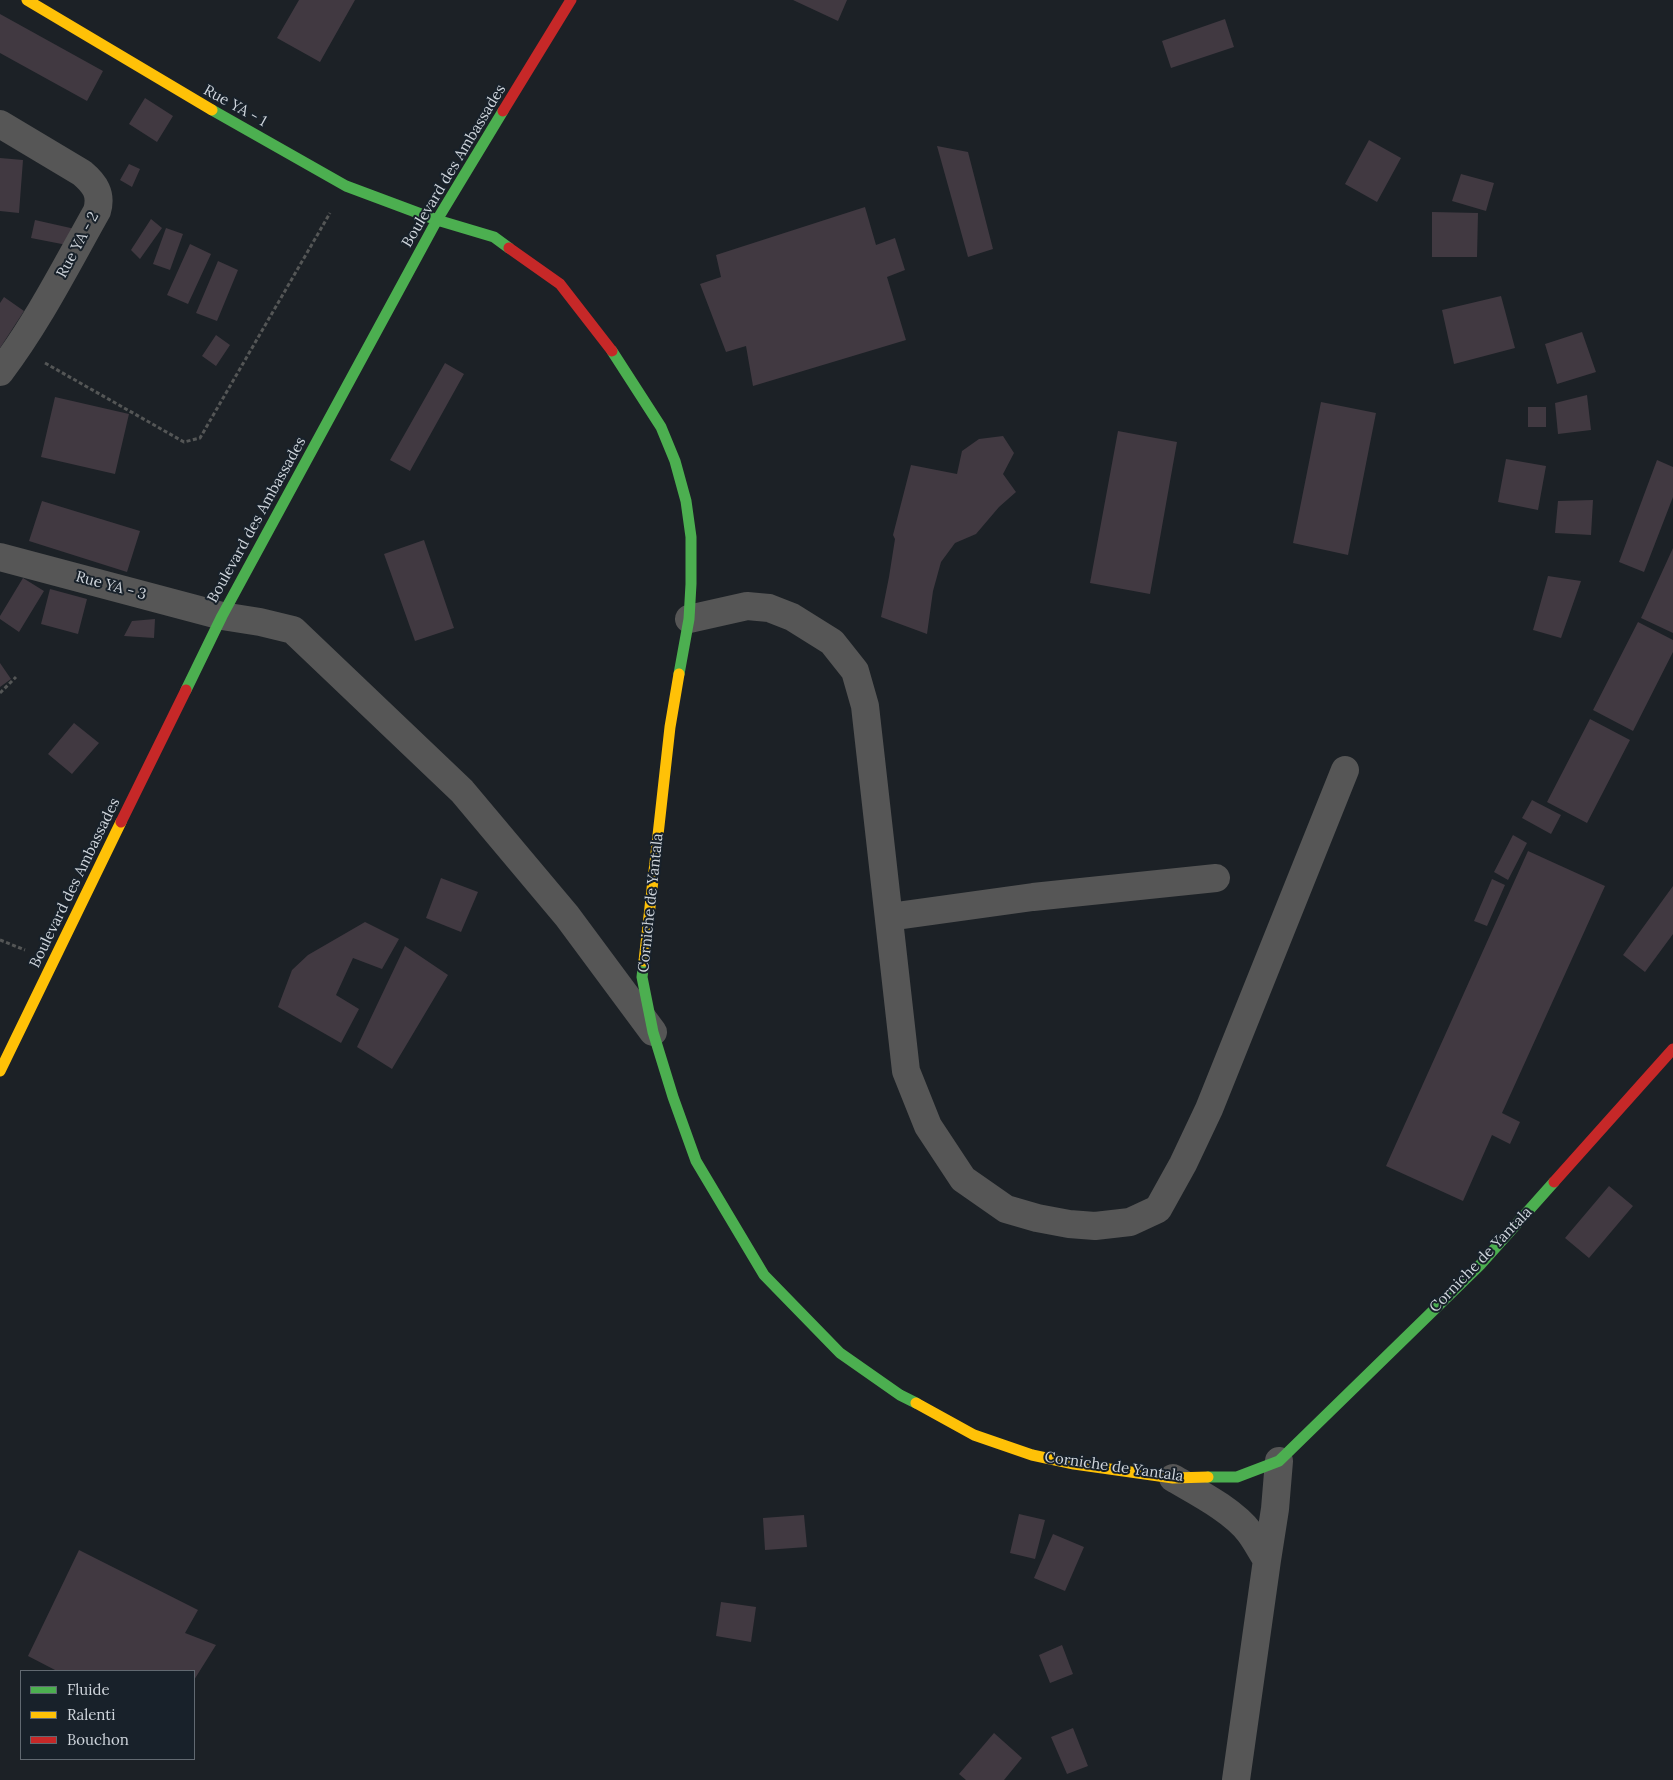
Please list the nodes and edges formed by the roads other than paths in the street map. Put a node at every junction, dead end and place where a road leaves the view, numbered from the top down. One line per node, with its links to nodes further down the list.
1 (27, 0): 4 (street, Rue YA - 1)
2 (570, 0): 4 (street, Boulevard des Ambassades)
3 (0, 124): 5 (street, Rue YA - 2)
4 (437, 220): 7 (street, Boulevard des Ambassades); 8 (street, Corniche de Yantala)
5 (0, 372)
6 (0, 557): 7 (street, Rue YA - 3)
7 (222, 616): 12 (street, Rue YA - 3); 14 (street, Boulevard des Ambassades)
8 (689, 619): 11 (street); 12 (street, Corniche de Yantala)
9 (1345, 770): 11 (street)
10 (1216, 878): 11 (street)
11 (889, 918)
12 (653, 1032): 16 (street, Corniche de Yantala)
13 (1673, 1049): 15 (street, Corniche de Yantala)
14 (0, 1071)
15 (1279, 1461): 16 (street, Corniche de Yantala); 17 (street)
16 (1173, 1478): 17 (street)
17 (1267, 1560): 18 (street)
18 (1236, 1780)

